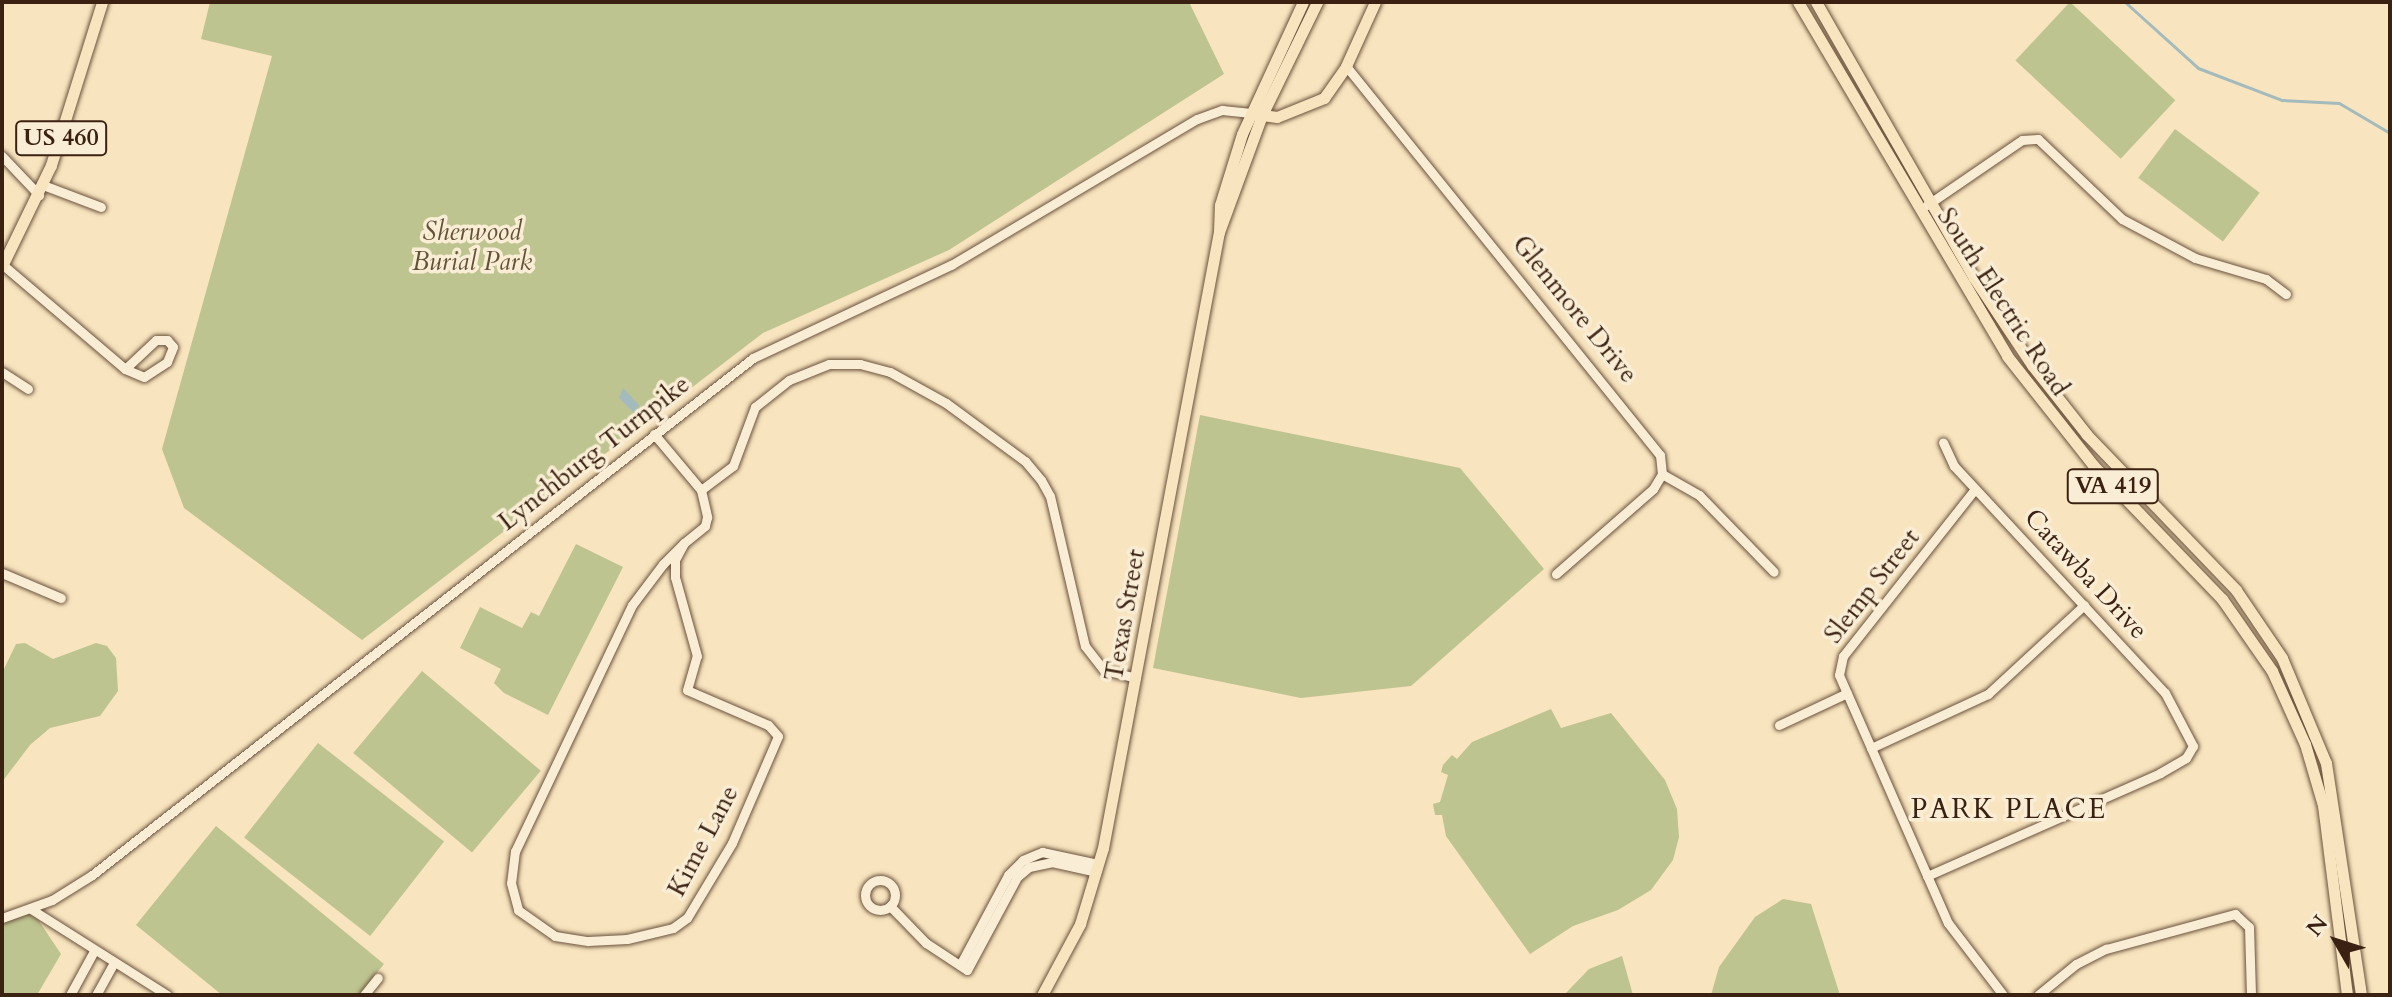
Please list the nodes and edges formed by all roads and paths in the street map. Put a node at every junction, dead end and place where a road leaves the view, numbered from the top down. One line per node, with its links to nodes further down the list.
1 (102, 2): 10 (main road, US 460)
2 (1303, 2): 8 (main road, Texas Street)
3 (1317, 2): 8 (main road, Texas Street)
4 (1375, 2): 7 (main road, Lynchburg Turnpike)
5 (1798, 2): 13 (main road, South Electric Road / VA 419)
6 (1816, 2): 11 (main road, South Electric Road / VA 419)
7 (1346, 66): 8 (main road, Lynchburg Turnpike); 21 (street, Glenmore Drive)
8 (1256, 114): 19 (street, Lynchburg Turnpike); 30 (main road, Texas Street)
9 (2, 156): 10 (street)
10 (41, 190): 12 (street); 14 (main road, US 460)
11 (1930, 203): 13 (street); 15 (street); 51 (main road, South Electric Road / VA 419)
12 (101, 207)
13 (1916, 210): 50 (main road, South Electric Road / VA 419)
14 (2, 266): 16 (street)
15 (2286, 294)
16 (125, 369): 16 (street)
17 (2, 372): 18 (street)
18 (28, 389)
19 (654, 434): 23 (street); 37 (street, Lynchburg Turnpike)
20 (1943, 442): 22 (street, Catawba Drive)
21 (1662, 474): 25 (street); 27 (street)
22 (1975, 489): 29 (street, Catawba Drive); 31 (street, Slemp Street)
23 (701, 490): 24 (street, Kime Lane); 30 (street)
24 (684, 543): 24 (street, Kime Lane)
25 (1774, 572)
26 (2, 573): 28 (street)
27 (1556, 574)
28 (61, 598)
29 (2084, 605): 33 (street); 35 (street, Catawba Drive)
30 (1136, 678): 34 (main road, Texas Street)
31 (1847, 693): 32 (street); 33 (street)
32 (1779, 725)
33 (1871, 748): 35 (street)
34 (1097, 868): 36 (street); 46 (main road, Texas Street)
35 (1927, 876): 47 (street)
36 (890, 906)
37 (31, 909): 38 (street, Lynchburg Turnpike); 39 (street)
38 (2, 918)
39 (94, 951): 40 (street); 42 (street)
40 (114, 963): 43 (street); 44 (street)
41 (378, 978): 45 (street)
42 (70, 995)
43 (96, 995)
44 (167, 995)
45 (364, 995)
46 (1042, 995)
47 (2003, 995)
48 (2038, 995): 49 (street)
49 (2251, 995)
50 (2347, 995)
51 (2361, 995)

